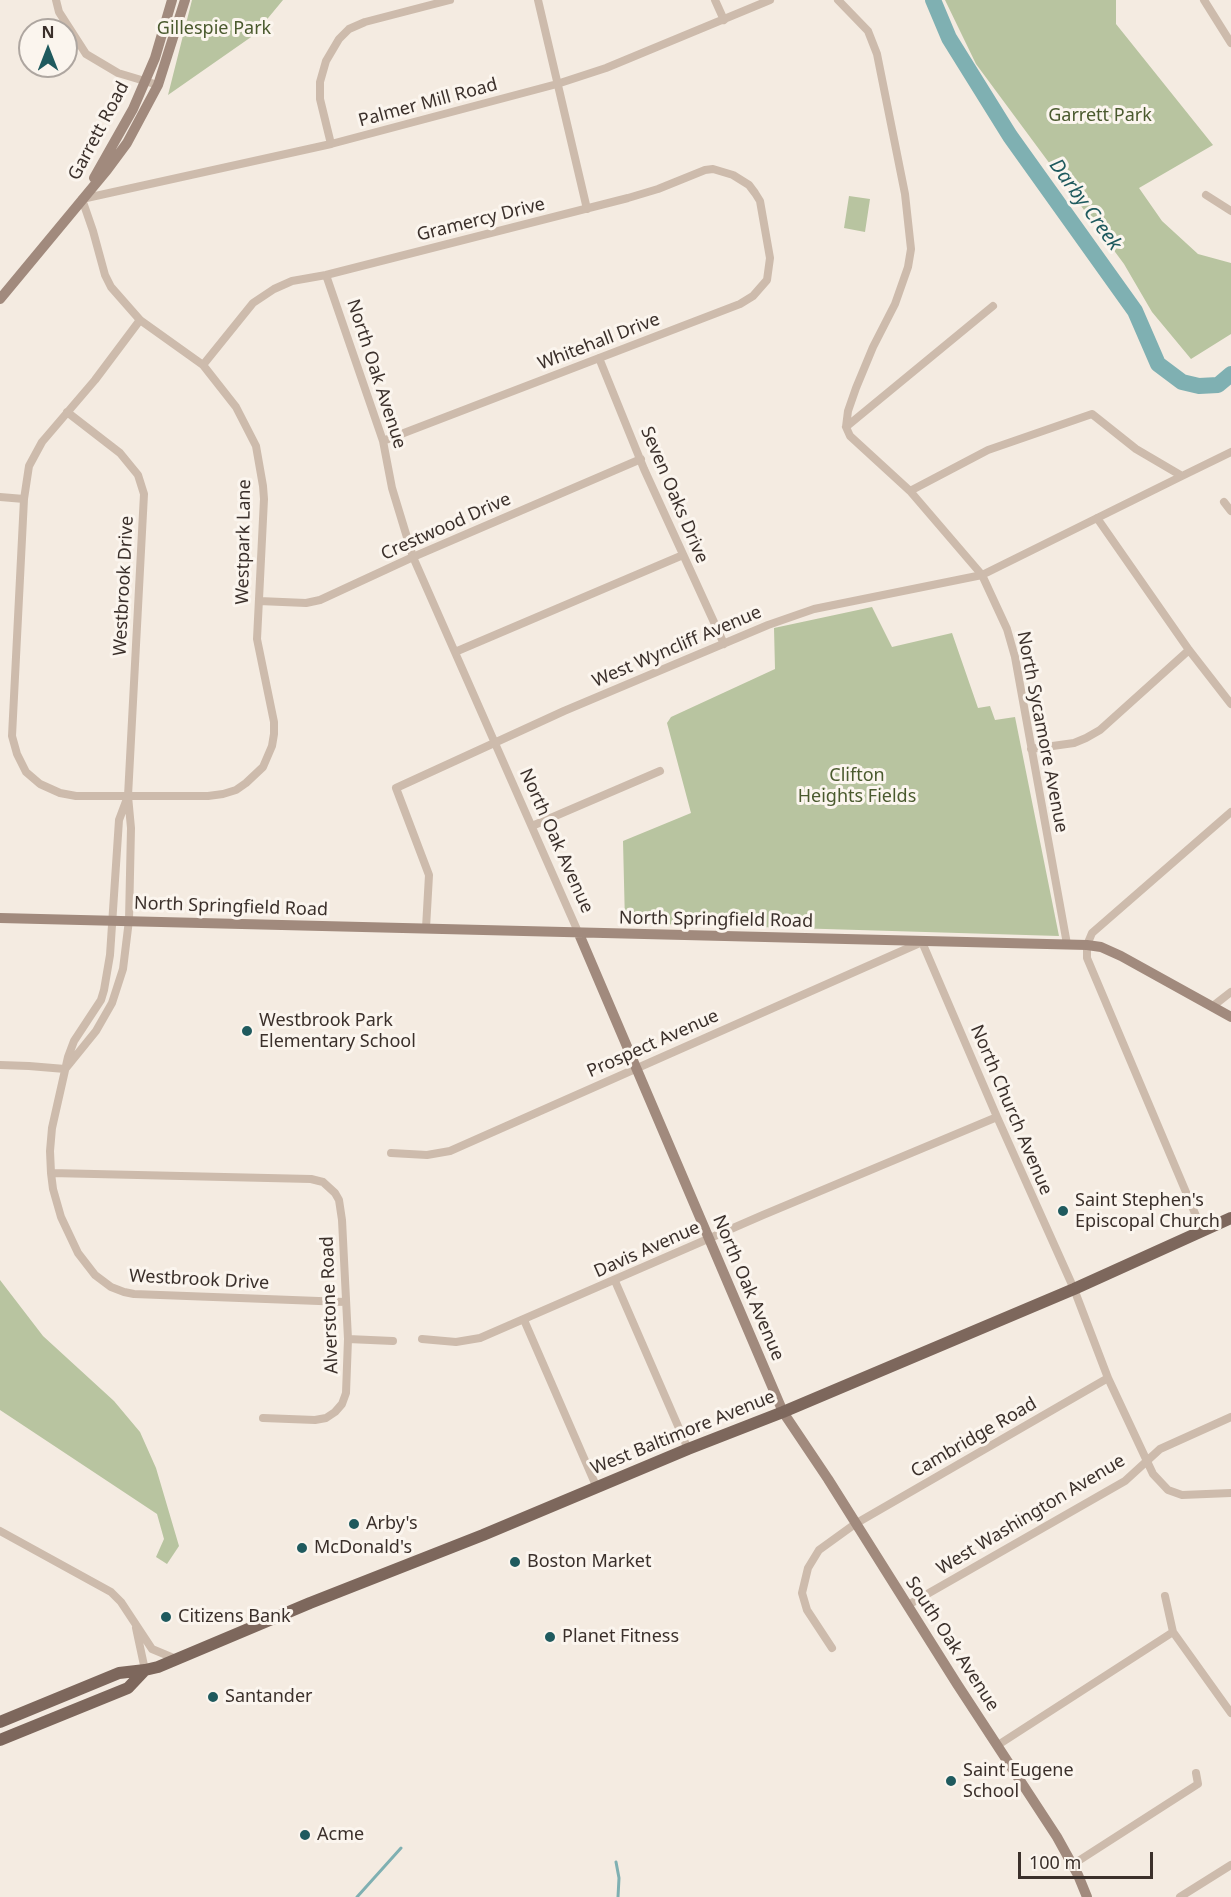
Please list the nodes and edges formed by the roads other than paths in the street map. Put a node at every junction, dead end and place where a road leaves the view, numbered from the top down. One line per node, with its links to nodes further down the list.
1 (56, 0): 12 (street)
2 (172, 0): 12 (main road, Garrett Road)
3 (185, 0): 14 (main road, Garrett Road)
4 (450, 0): 15 (street)
5 (538, 0): 13 (street)
6 (715, 0): 10 (street)
7 (770, 0): 10 (street, Palmer Mill Road)
8 (838, 0): 28 (street)
9 (1204, 0): 11 (street)
10 (724, 20): 13 (street, Palmer Mill Road)
11 (1231, 43)
12 (144, 82): 14 (street); 17 (main road, Garrett Road)
13 (557, 84): 15 (street, Palmer Mill Road); 18 (street)
14 (158, 85): 17 (main road, Garrett Road)
15 (331, 144): 17 (street, Palmer Mill Road)
16 (1206, 195): 19 (street)
17 (82, 199): 22 (main road); 24 (street, Westpark Lane)
18 (586, 209): 20 (street, Gramercy Drive); 21 (street, Gramercy Drive)
19 (1231, 211)
20 (766, 227): 25 (street, Whitehall Drive)
21 (326, 275): 26 (street, Gramercy Drive); 29 (street, North Oak Avenue)
22 (0, 299)
23 (993, 306): 28 (street)
24 (140, 320): 26 (street, Westpark Lane); 27 (street)
25 (599, 358): 29 (street, Whitehall Drive); 31 (street, Seven Oaks Drive)
26 (203, 365): 42 (street, Westpark Lane)
27 (67, 412): 35 (street); 50 (street, Westbrook Drive)
28 (846, 427): 33 (street, North Sycamore Avenue)
29 (383, 441): 40 (street, North Oak Avenue)
30 (1231, 452): 32 (street, West Wyncliff Avenue)
31 (641, 459): 39 (street, Seven Oaks Drive); 40 (street, Crestwood Drive)
32 (1182, 476): 33 (street); 38 (street, West Wyncliff Avenue)
33 (910, 491): 41 (street, North Sycamore Avenue)
34 (0, 497): 35 (street)
35 (24, 499): 50 (street)
36 (1224, 502): 37 (street)
37 (1231, 511)
38 (1097, 518): 41 (street, West Wyncliff Avenue); 44 (street)
39 (682, 555): 43 (street, Seven Oaks Drive); 45 (street)
40 (413, 557): 42 (street, Crestwood Drive); 45 (street, North Oak Avenue)
41 (982, 575): 43 (street, West Wyncliff Avenue); 48 (street, North Sycamore Avenue)
42 (259, 602): 50 (street, Westpark Lane)
43 (724, 644): 47 (street, West Wyncliff Avenue)
44 (1189, 650): 46 (street); 48 (street)
45 (455, 652): 47 (street, North Oak Avenue)
46 (1231, 704)
47 (494, 742): 52 (street, North Oak Avenue); 56 (street, West Wyncliff Avenue)
48 (1032, 749): 59 (street, North Sycamore Avenue)
49 (660, 771): 52 (street)
50 (128, 796): 54 (street, Westbrook Drive); 55 (street, Westbrook Drive)
51 (1231, 812): 60 (street)
52 (531, 826): 57 (street, North Oak Avenue)
53 (0, 918): 54 (main road, North Springfield Road)
54 (111, 920): 55 (main road, North Springfield Road); 66 (street, Westbrook Drive)
55 (129, 920): 56 (main road, North Springfield Road); 66 (street, Westbrook Drive)
56 (426, 928): 57 (main road, North Springfield Road)
57 (579, 934): 58 (main road, North Springfield Road); 65 (main road, North Oak Avenue)
58 (922, 942): 59 (main road, North Springfield Road); 65 (street, Prospect Avenue); 67 (street, North Church Avenue)
59 (1066, 944): 60 (main road, North Springfield Road)
60 (1087, 945): 62 (main road, North Springfield Road); 71 (street)
61 (1231, 992): 62 (street)
62 (1213, 1006): 63 (main road, North Springfield Road)
63 (1231, 1017)
64 (0, 1065): 66 (street)
65 (636, 1068): 68 (street, Prospect Avenue); 72 (main road, North Oak Avenue)
66 (65, 1069): 69 (street, Westbrook Drive)
67 (997, 1117): 72 (street, Davis Avenue); 74 (street, North Church Avenue)
68 (391, 1153)
69 (51, 1173): 75 (street, Westbrook Drive); 75 (street, Alverstone Road)
70 (1231, 1219): 71 (main road, West Baltimore Avenue)
71 (1202, 1230): 74 (main road, West Baltimore Avenue)
72 (710, 1239): 73 (street, Davis Avenue); 81 (main road, North Oak Avenue)
73 (615, 1281): 76 (street, Davis Avenue); 84 (street)
74 (1074, 1289): 80 (street, North Church Avenue); 81 (main road, West Baltimore Avenue)
75 (345, 1302): 77 (street, Alverstone Road)
76 (524, 1320): 78 (street, Davis Avenue); 86 (street)
77 (348, 1339): 79 (street); 83 (street, Alverstone Road)
78 (422, 1339)
79 (393, 1341)
80 (1108, 1378): 85 (street, North Church Avenue); 88 (street, Cambridge Road)
81 (783, 1412): 84 (main road, West Baltimore Avenue); 88 (main road, South Oak Avenue)
82 (1231, 1417): 85 (street, West Washington Avenue)
83 (262, 1418)
84 (688, 1449): 86 (main road, West Baltimore Avenue)
85 (1147, 1461): 87 (street, North Church Avenue); 91 (street, West Washington Avenue)
86 (597, 1488): 95 (main road, West Baltimore Avenue)
87 (1231, 1493)
88 (855, 1524): 91 (main road, South Oak Avenue); 94 (street, Cambridge Road)
89 (0, 1532): 92 (street)
90 (1165, 1596): 93 (street)
91 (908, 1605): 101 (main road, South Oak Avenue)
92 (135, 1623): 95 (street); 96 (street)
93 (1173, 1632): 97 (street); 101 (street)
94 (832, 1648)
95 (176, 1659): 96 (main road, West Baltimore Avenue)
96 (145, 1670): 98 (main road); 99 (main road)
97 (1231, 1713)
98 (5, 1720): 99 (main road)
99 (17, 1733): 100 (main road)
100 (0, 1740)
101 (998, 1745): 103 (main road, South Oak Avenue)
102 (1196, 1773): 103 (street)
103 (1072, 1865): 105 (main road, South Oak Avenue)
104 (1231, 1865): 106 (street)
105 (1087, 1897)
106 (1180, 1897)

